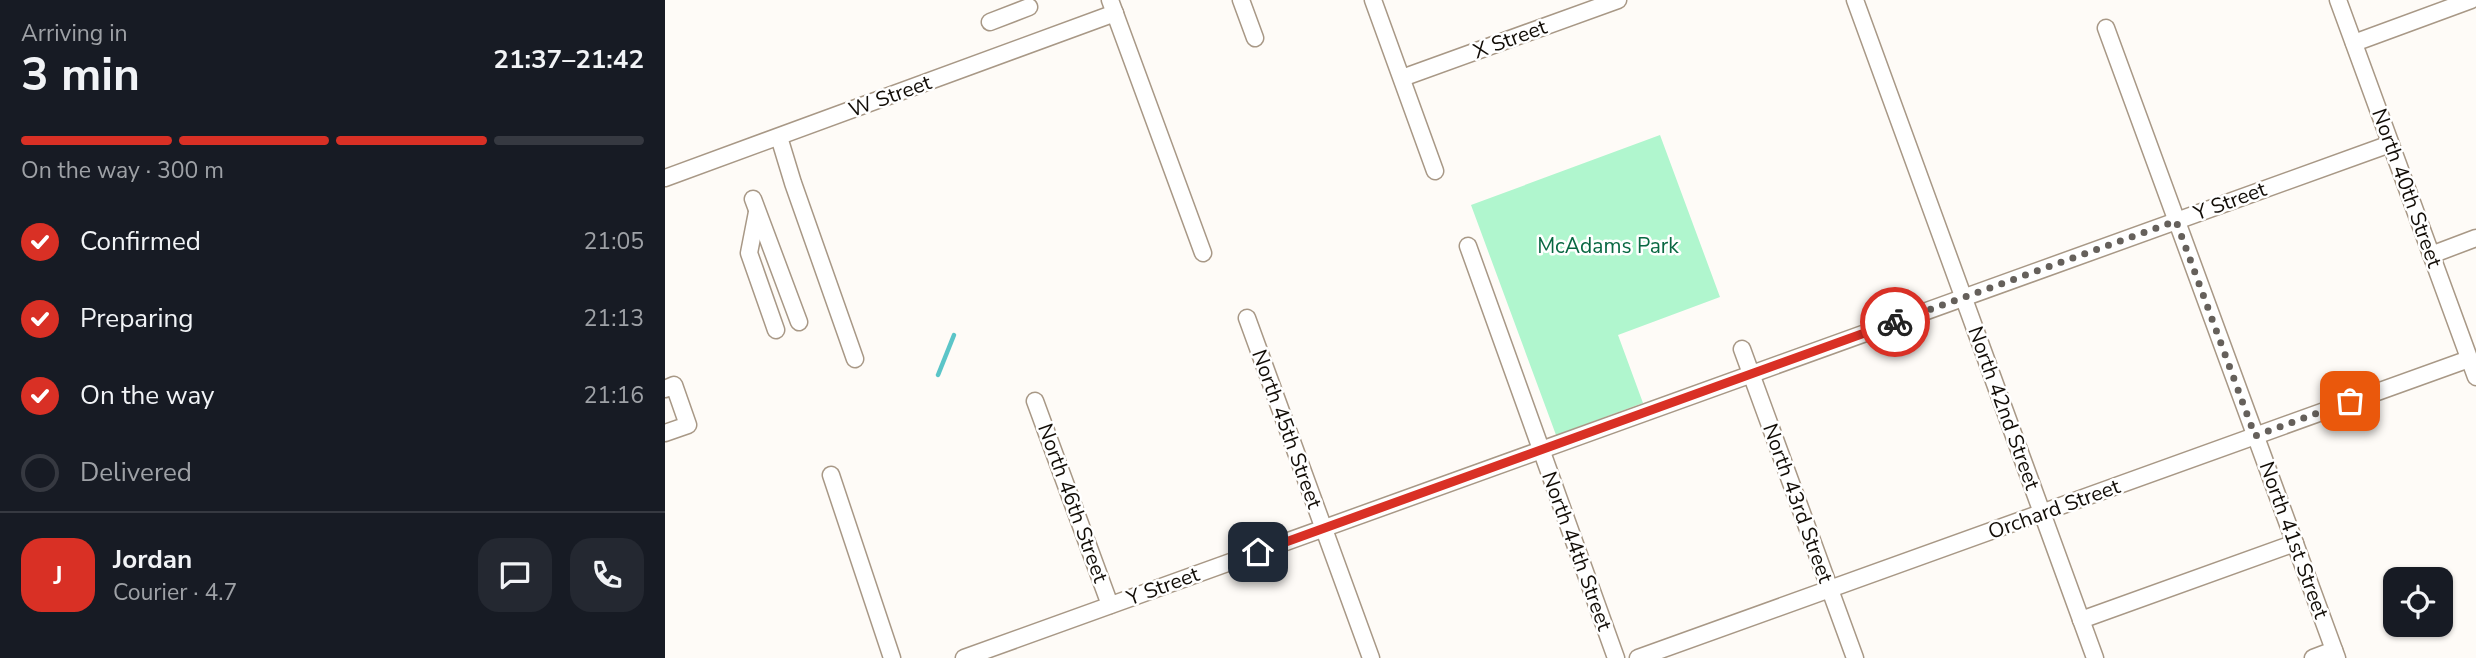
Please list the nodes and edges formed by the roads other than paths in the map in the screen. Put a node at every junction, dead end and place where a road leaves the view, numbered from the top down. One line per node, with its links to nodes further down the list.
1 (1241, 0): 11 (street)
2 (1373, 0): 13 (street)
3 (1618, 0): 13 (street, X Street)
4 (1855, 0): 23 (street, North 42nd Street)
5 (2338, 0): 12 (street, North 40th Street)
6 (2471, 0): 12 (street)
7 (1029, 7): 9 (street)
8 (1112, 7): 14 (street, W Street); 21 (street)
9 (990, 22)
10 (2106, 28): 18 (street, North 41st Street)
11 (1255, 38)
12 (2354, 43): 15 (street, North 40th Street)
13 (1402, 78): 16 (street)
14 (779, 136): 17 (street, W Street); 28 (street)
15 (2390, 144): 18 (street, Y Street); 22 (street, North 40th Street)
16 (1435, 172)
17 (665, 178)
18 (2176, 221): 23 (street, Y Street); 35 (street, North 41st Street)
19 (2476, 238): 22 (street)
20 (1468, 246): 36 (street, North 44th Street)
21 (1203, 253)
22 (2431, 255): 29 (street, North 40th Street)
23 (1963, 297): 30 (street, Y Street); 38 (street, North 42nd Street)
24 (1247, 318): 39 (street, North 45th Street)
25 (799, 322): 26 (street)
26 (776, 330)
27 (1742, 349): 30 (street, North 43rd Street)
28 (855, 359)
29 (2469, 359): 31 (street, North 40th Street); 35 (street, Orchard Street)
30 (1751, 374): 36 (street, Y Street); 41 (street, North 43rd Street)
31 (2476, 377)
32 (665, 389): 34 (street)
33 (1035, 401): 42 (street, North 46th Street)
34 (665, 433)
35 (2255, 436): 38 (street, Orchard Street); 40 (street, North 41st Street)
36 (1540, 450): 39 (street, Y Street); 49 (street, North 44th Street)
37 (831, 475): 46 (street)
38 (2043, 513): 41 (street, Orchard Street); 43 (street, North 42nd Street)
39 (1323, 528): 42 (street, Y Street); 48 (street, North 45th Street)
40 (2295, 543): 43 (street); 45 (street, North 41st Street)
41 (1830, 589): 50 (street, Orchard Street); 51 (street, North 43rd Street)
42 (1110, 605): 44 (street, Y Street)
43 (2081, 620): 52 (street, North 42nd Street)
44 (1007, 651): 47 (street, Y Street)
45 (2335, 654): 53 (street)
46 (892, 658)
47 (964, 658)
48 (1371, 658)
49 (1616, 658)
50 (1638, 658)
51 (1855, 658)
52 (2095, 658)
53 (2313, 658)

